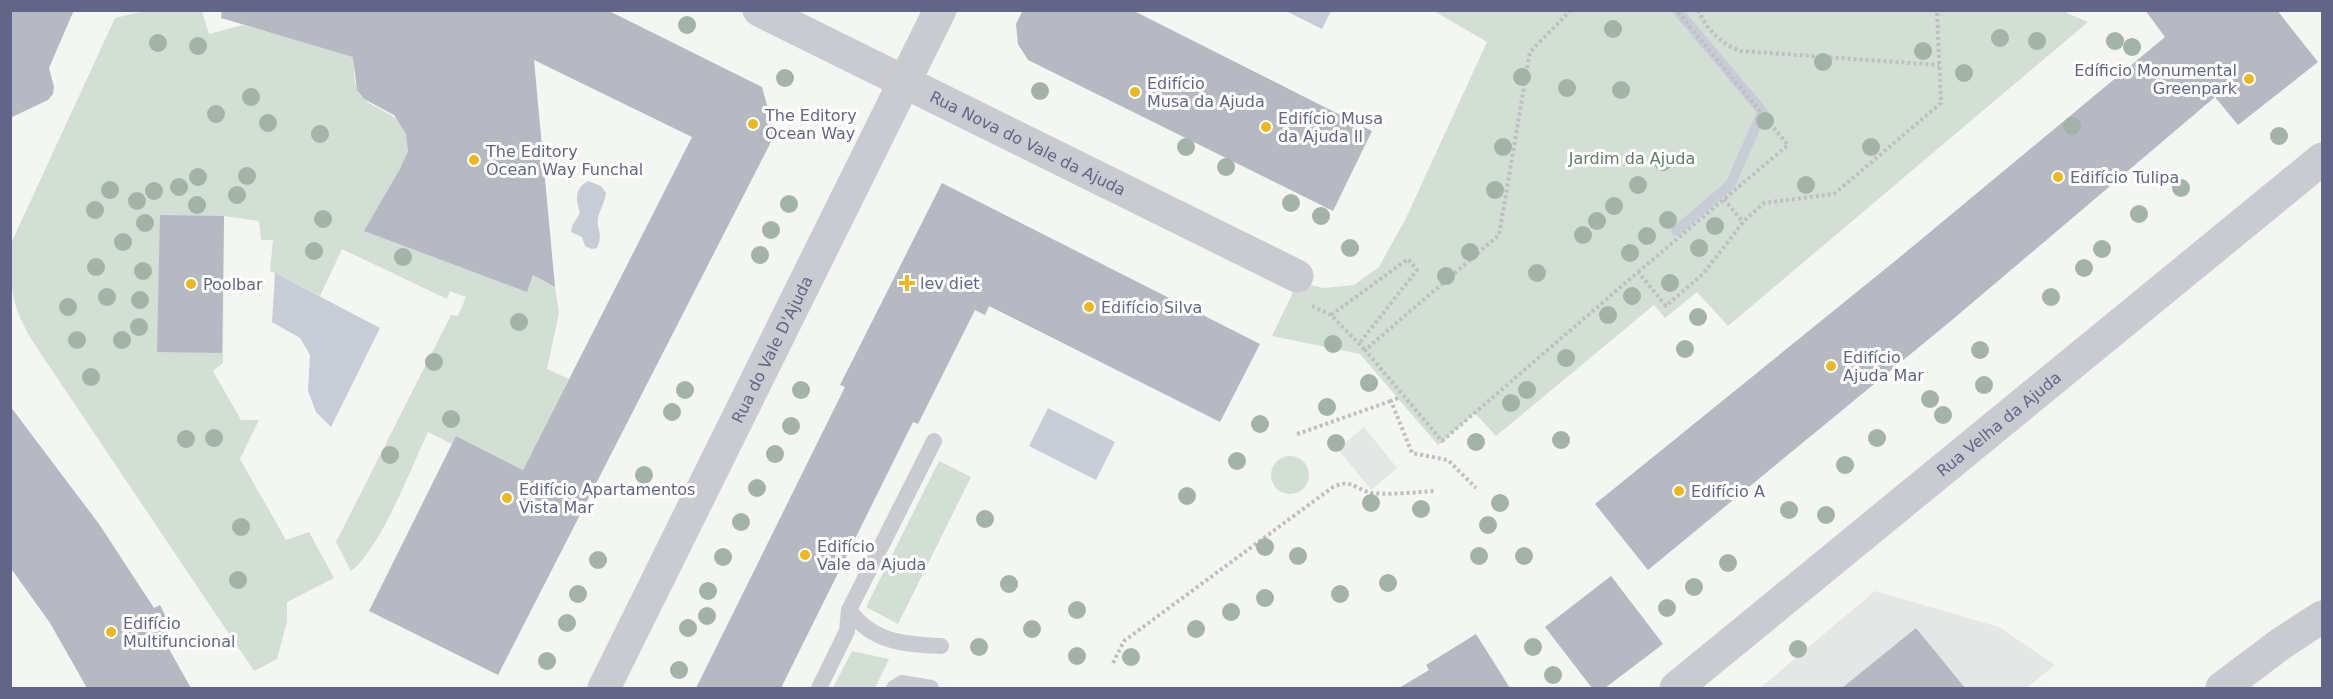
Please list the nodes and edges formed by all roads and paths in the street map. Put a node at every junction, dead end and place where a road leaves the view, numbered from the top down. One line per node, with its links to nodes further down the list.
1 (759, 10): 8 (street, Rua Nova do Vale da Ajuda)
2 (940, 10): 8 (street, Rua do Vale D'Ajuda)
3 (1570, 10): 17 (path)
4 (1676, 10): 10 (path)
5 (1698, 10): 7 (path)
6 (1937, 10): 7 (path)
7 (1939, 65): 11 (path)
8 (904, 82): 13 (street, Rua Nova do Vale da Ajuda); 28 (street, Rua do Vale D'Ajuda)
9 (2322, 159): 32 (street, Rua Velha da Ajuda)
10 (1724, 199): 11 (path); 12 (path)
11 (1743, 222): 12 (path)
12 (1638, 272): 17 (path)
13 (1297, 276)
14 (1311, 305): 15 (path)
15 (1330, 315): 16 (path); 16 (path)
16 (1359, 344): 17 (path)
17 (1365, 350)
18 (1398, 398): 19 (path)
19 (1391, 401): 20 (path); 22 (path)
20 (1297, 434)
21 (934, 441): 24 (lane)
22 (1476, 489)
23 (1435, 491): 27 (path)
24 (849, 610): 26 (lane); 29 (lane)
25 (2322, 617): 33 (street)
26 (941, 646)
27 (1113, 663)
28 (604, 688)
29 (819, 688)
30 (894, 688): 31 (lane)
31 (932, 688)
32 (1676, 688)
33 (2222, 688)

